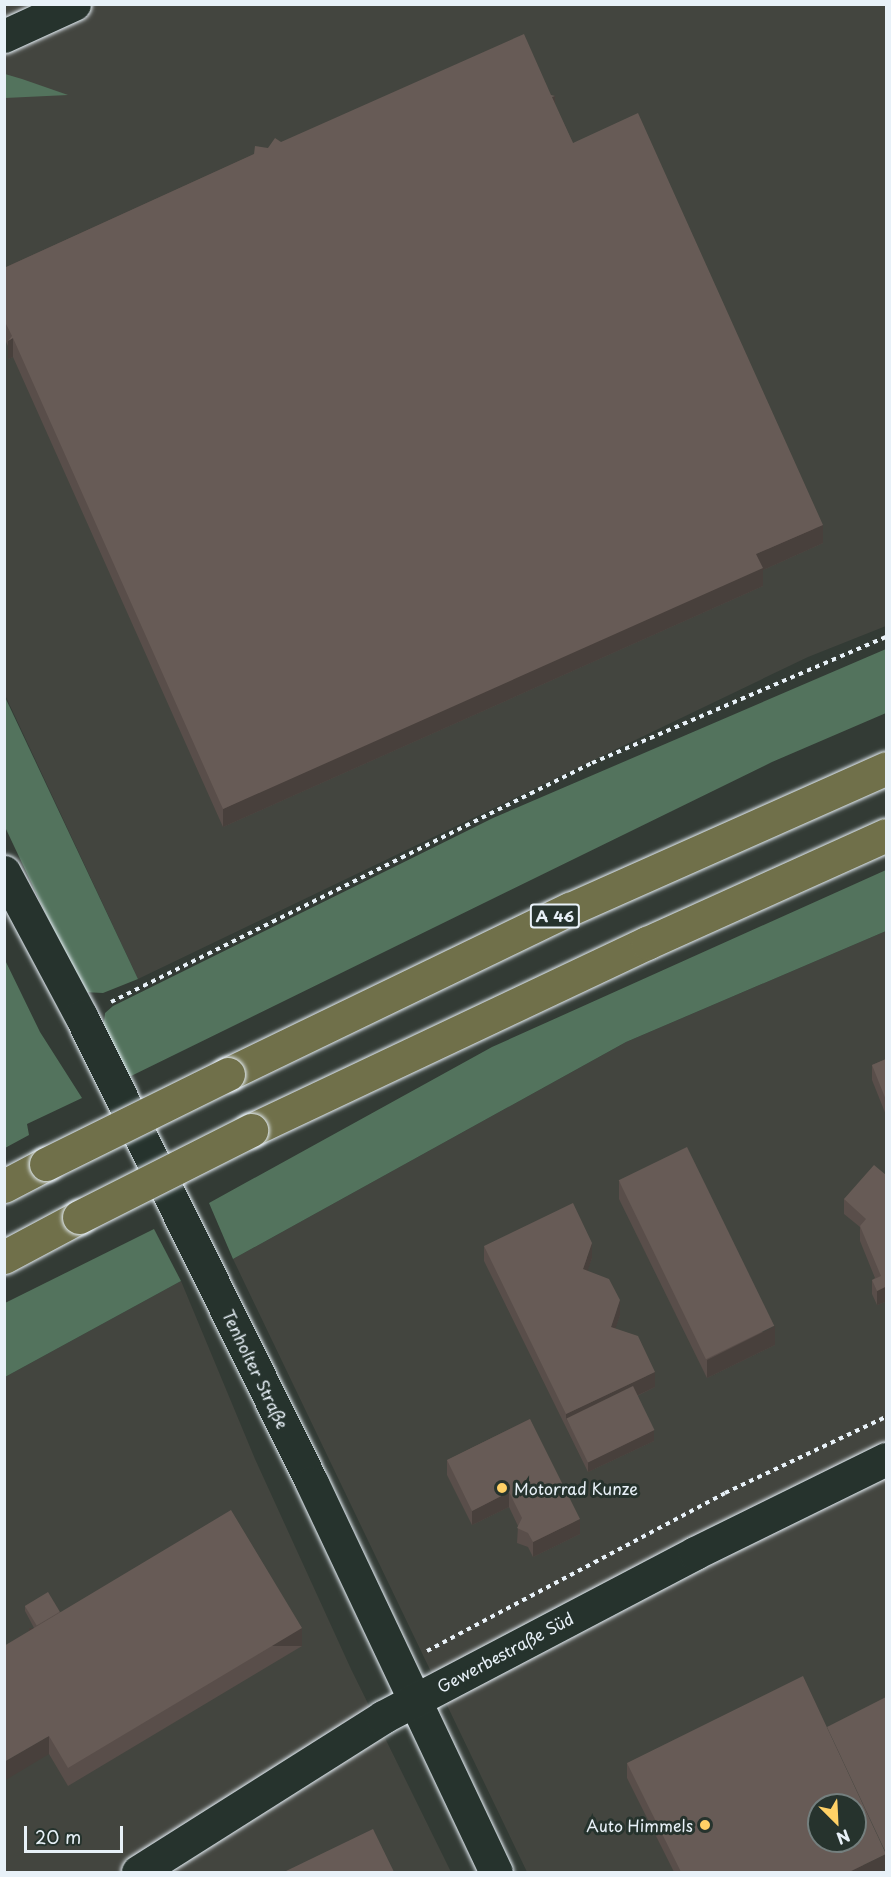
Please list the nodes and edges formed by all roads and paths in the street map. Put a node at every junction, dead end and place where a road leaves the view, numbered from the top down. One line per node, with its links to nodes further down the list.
1 (74, 4): 2 (street)
2 (4, 36)
3 (886, 637): 7 (path)
4 (886, 768): 8 (highway, A 46, bridge)
5 (886, 835): 9 (highway, bridge)
6 (4, 872): 7 (street, Tenholter Straße)
7 (81, 1016): 12 (street, Tenholter Straße)
8 (4, 1186)
9 (4, 1257)
10 (886, 1417): 12 (path)
11 (886, 1459): 13 (street, Gewerbestraße Süd)
12 (400, 1666): 13 (street, Tenholter Straße)
13 (416, 1699): 14 (street, Gewerbestraße Süd); 15 (street, Tenholter Straße)
14 (138, 1872)
15 (496, 1872)

